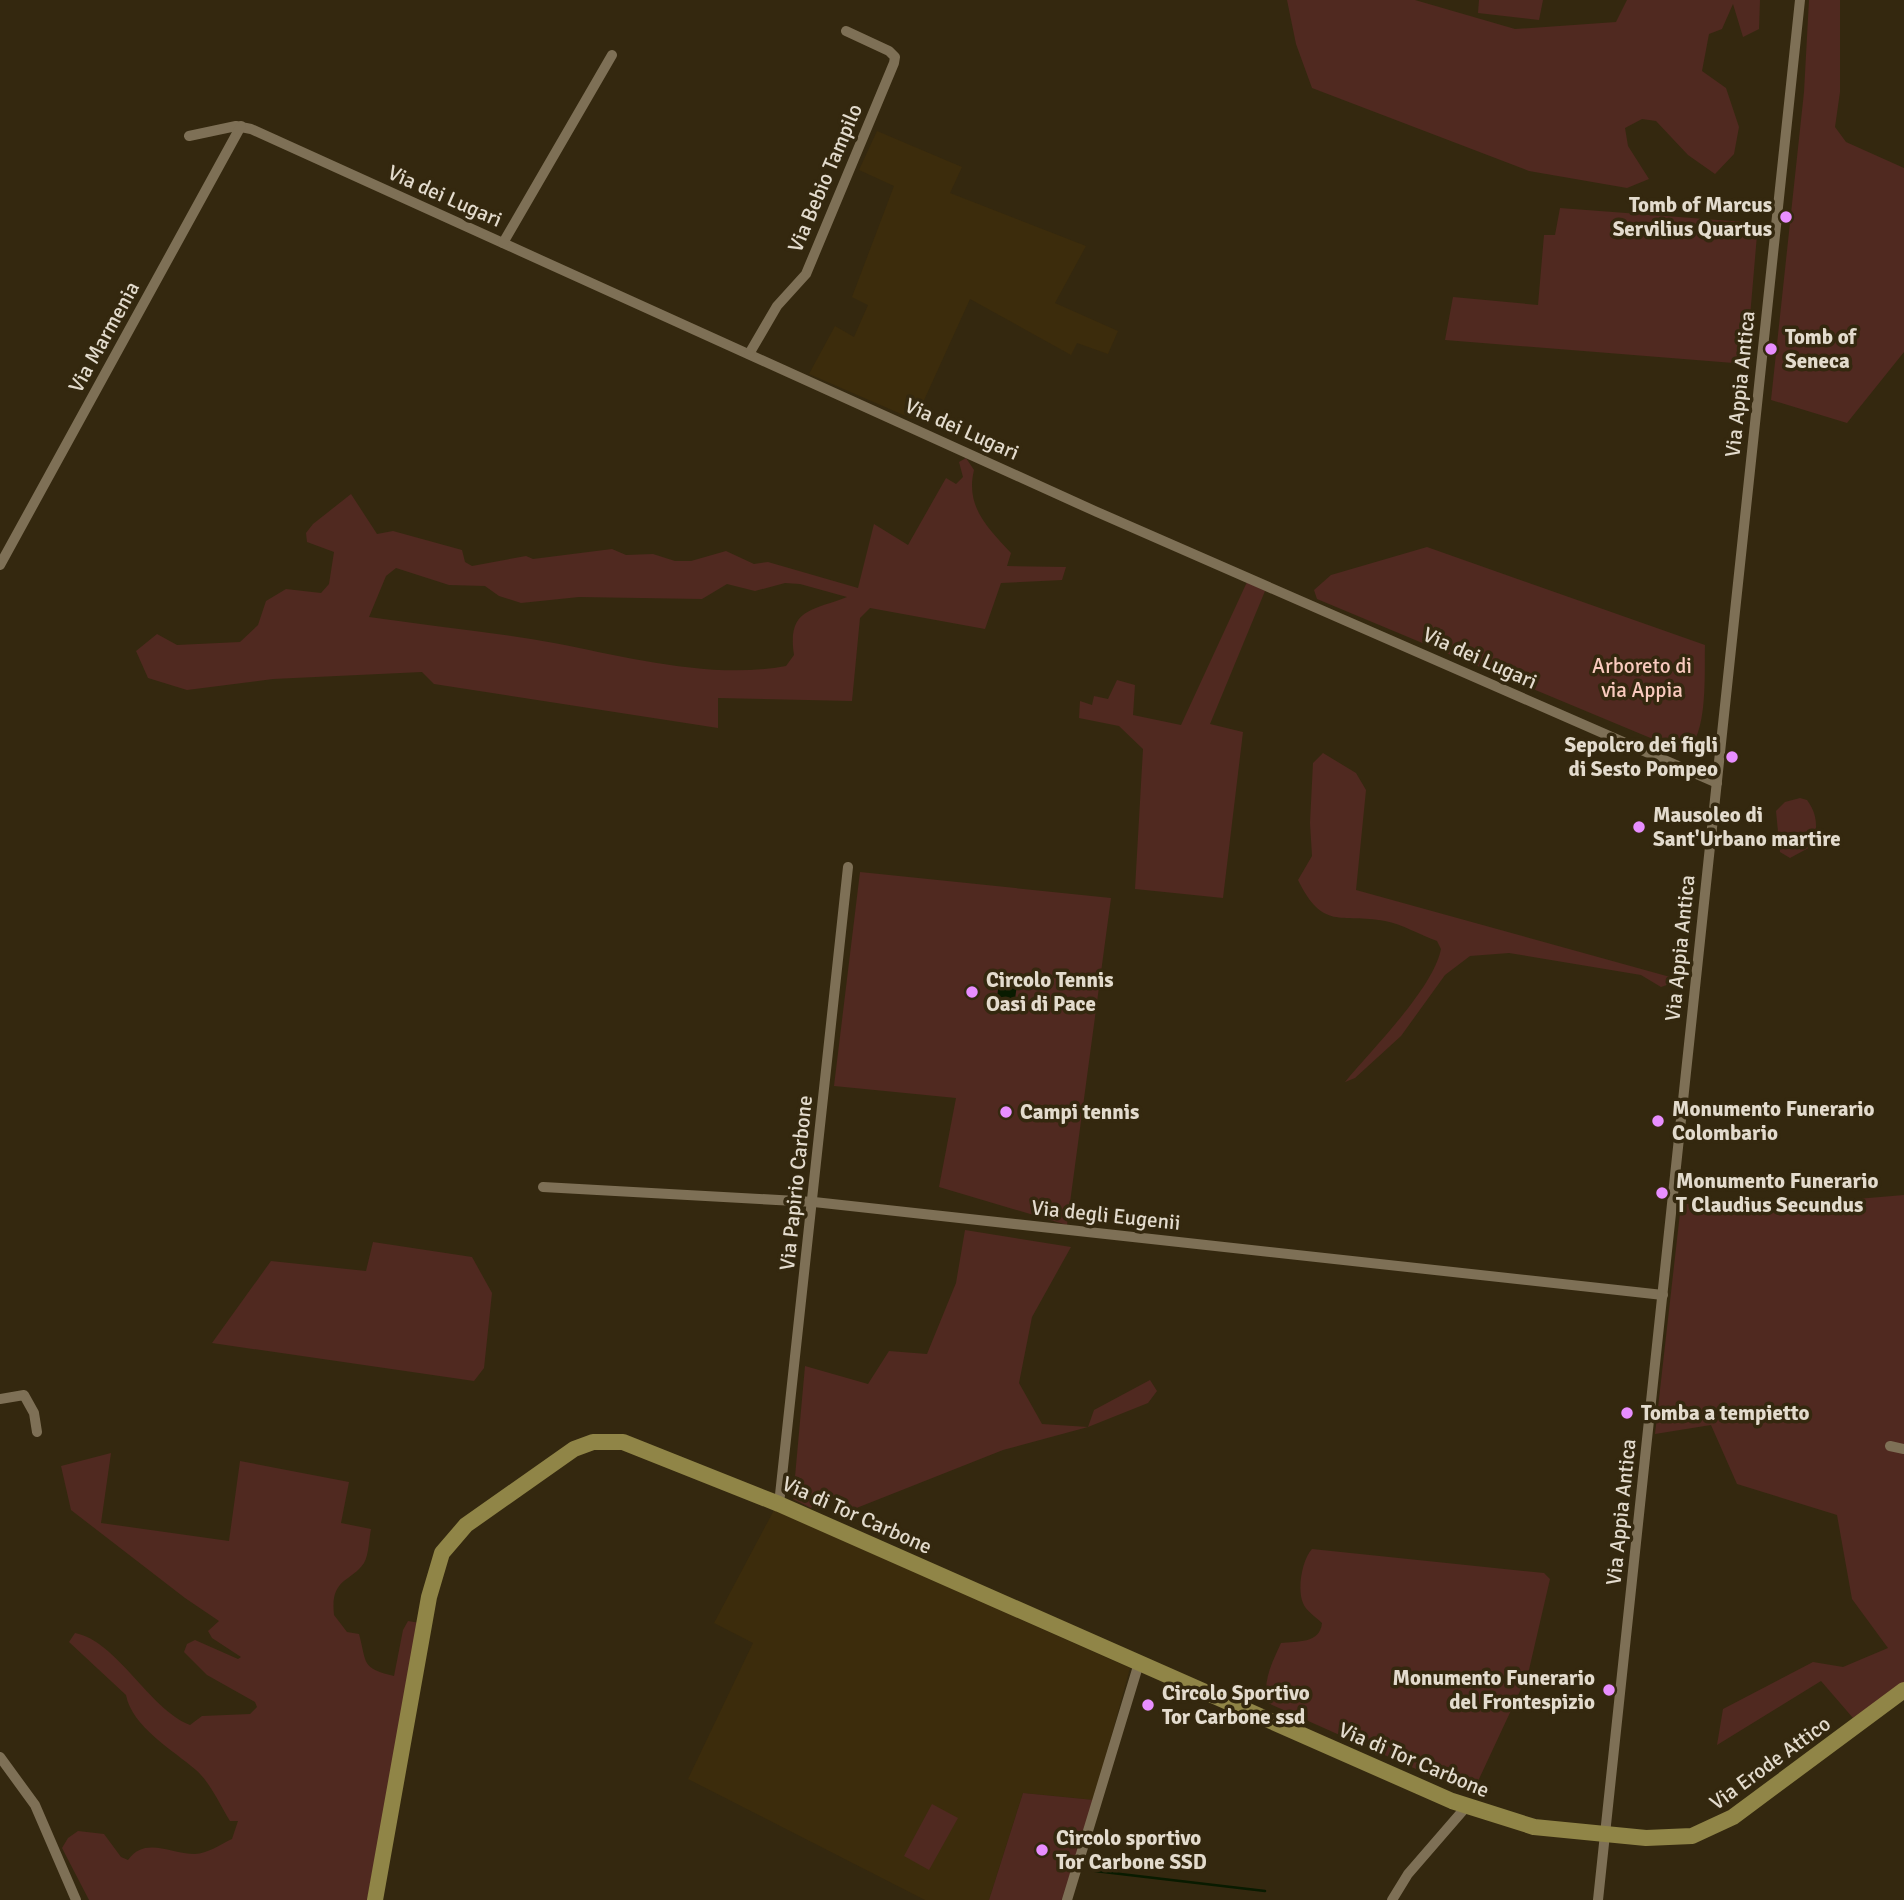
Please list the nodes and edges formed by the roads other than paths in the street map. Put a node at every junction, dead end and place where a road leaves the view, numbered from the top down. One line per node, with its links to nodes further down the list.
1 (1800, 0): 9 (street, Via Appia Antica)
2 (846, 31): 7 (street, Via Bebio Tampilo)
3 (612, 55): 6 (street)
4 (241, 126): 5 (street); 6 (street, Via dei Lugari); 8 (street, Via Marmenia)
5 (189, 136)
6 (503, 243): 7 (street, Via dei Lugari)
7 (749, 354): 9 (street, Via dei Lugari)
8 (0, 565)
9 (1717, 783): 13 (street, Via Appia Antica)
10 (848, 867): 12 (street, Via Papirio Carbone)
11 (543, 1187): 12 (street, Via degli Eugenii)
12 (814, 1202): 13 (street, Via degli Eugenii); 18 (street, Via Papirio Carbone)
13 (1663, 1295): 23 (street, Via Appia Antica)
14 (0, 1399): 15 (street)
15 (37, 1432)
16 (1890, 1446): 17 (street)
17 (1904, 1449)
18 (779, 1504): 19 (main road, Via di Tor Carbone); 25 (main road, Via di Tor Carbone)
19 (1139, 1663): 22 (main road, Via di Tor Carbone); 26 (street)
20 (1904, 1689): 23 (main road, Via Erode Attico)
21 (0, 1757): 24 (street)
22 (1466, 1807): 23 (main road, Via di Tor Carbone); 27 (street)
23 (1606, 1834): 28 (street, Via Appia Antica)
24 (76, 1900)
25 (375, 1900)
26 (1067, 1900)
27 (1392, 1900)
28 (1598, 1900)

